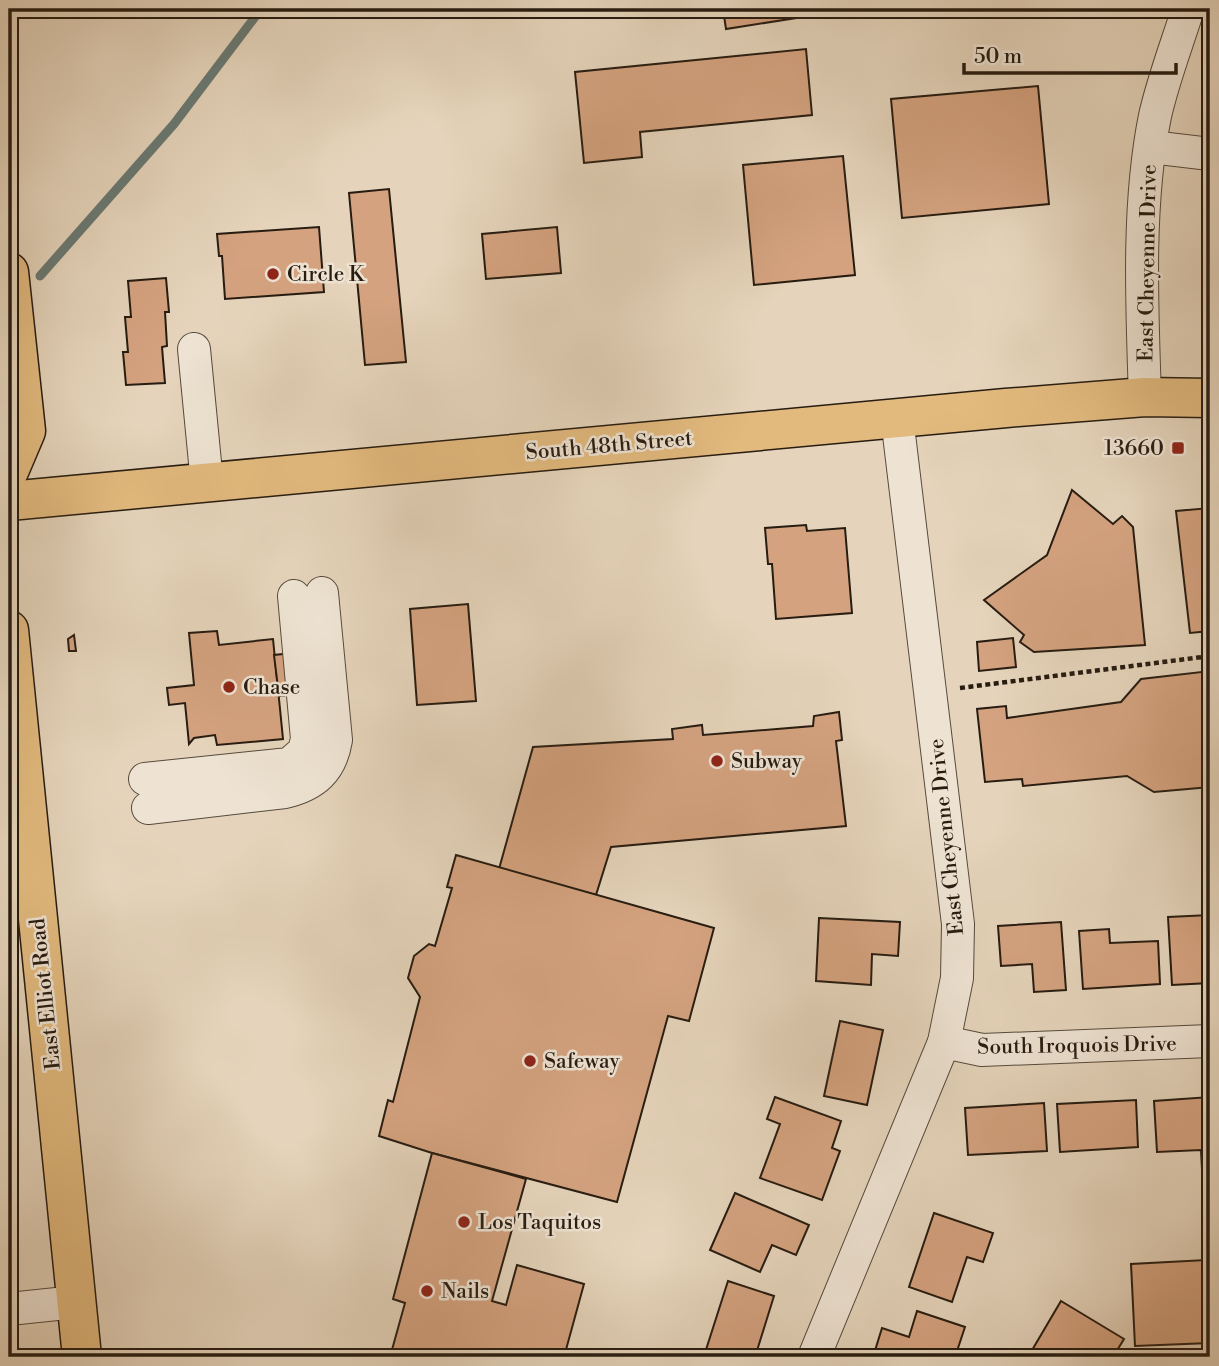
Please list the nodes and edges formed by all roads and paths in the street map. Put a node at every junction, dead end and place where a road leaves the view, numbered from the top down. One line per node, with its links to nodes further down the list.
1 (1188, 9): 2 (street, East Cheyenne Drive)
2 (1151, 147): 3 (street); 6 (street, East Cheyenne Drive)
3 (1210, 154)
4 (9, 272): 9 (main road)
5 (194, 349): 10 (street)
6 (1145, 397): 7 (main road, South 48th Street); 8 (main road, South 48th Street)
7 (1210, 398)
8 (897, 418): 10 (main road, South 48th Street); 15 (street, East Cheyenne Drive)
9 (9, 471)
10 (207, 483): 11 (main road, South 48th Street)
11 (9, 501)
12 (300, 596): 16 (street)
13 (9, 630): 19 (main road, East Elliot Road)
14 (1210, 656): 15 (path)
15 (931, 692): 18 (street, East Cheyenne Drive)
16 (146, 786)
17 (1210, 1041): 18 (street, South Iroquois Drive)
18 (944, 1042): 22 (street, East Cheyenne Drive)
19 (76, 1302): 20 (street); 21 (main road, East Elliot Road)
20 (9, 1308)
21 (82, 1357)
22 (814, 1357)

